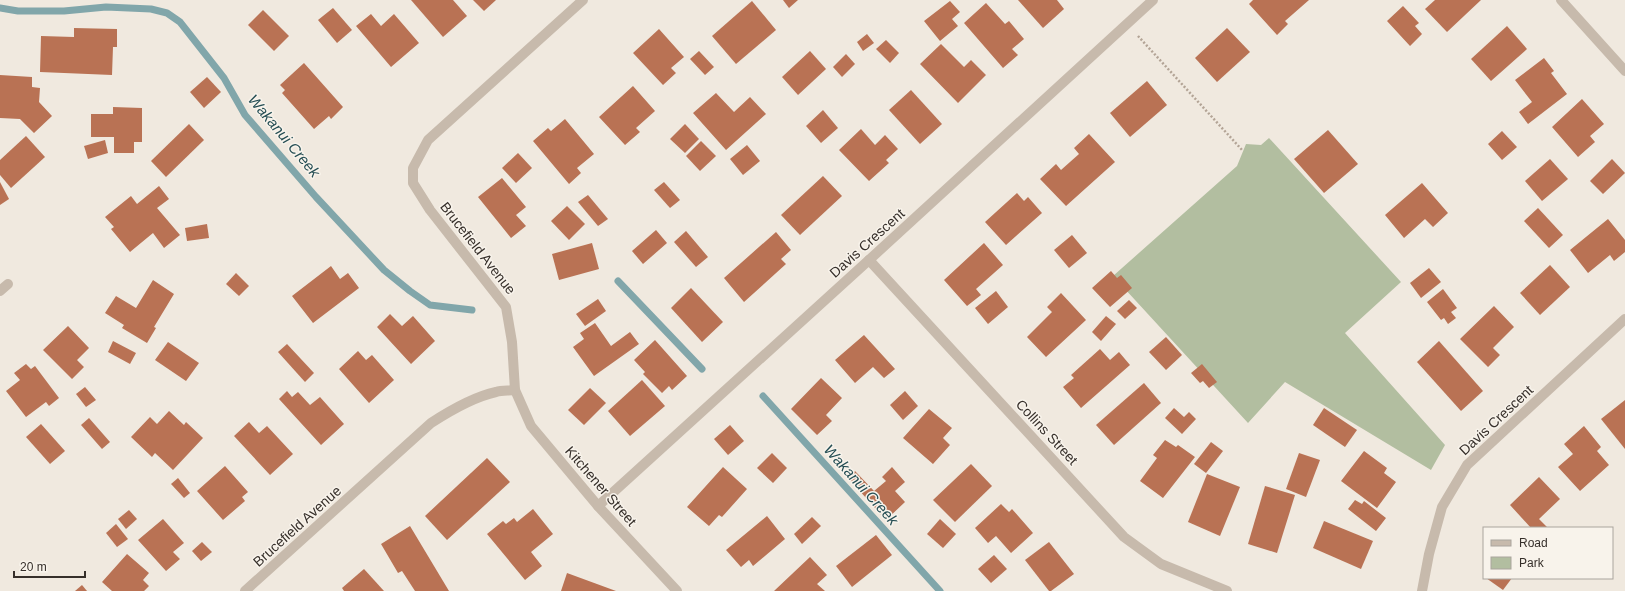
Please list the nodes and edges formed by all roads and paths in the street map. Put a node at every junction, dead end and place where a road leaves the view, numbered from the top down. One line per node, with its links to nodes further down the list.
1 (582, 0): 11 (street, Brucefield Avenue)
2 (1153, 0): 4 (street, Davis Crescent)
3 (1561, 0): 5 (street)
4 (1127, 24): 6 (path); 7 (street, Davis Crescent)
5 (1625, 71)
6 (1243, 152)
7 (869, 260): 12 (street, Davis Crescent); 15 (street, Collins Street)
8 (8, 284): 9 (street)
9 (0, 291)
10 (1625, 319): 16 (street, Davis Crescent)
11 (515, 390): 12 (street, Kitchener Street); 13 (street, Brucefield Avenue)
12 (598, 506): 14 (street, Kitchener Street)
13 (245, 591)
14 (678, 591)
15 (1227, 591)
16 (1422, 591)

